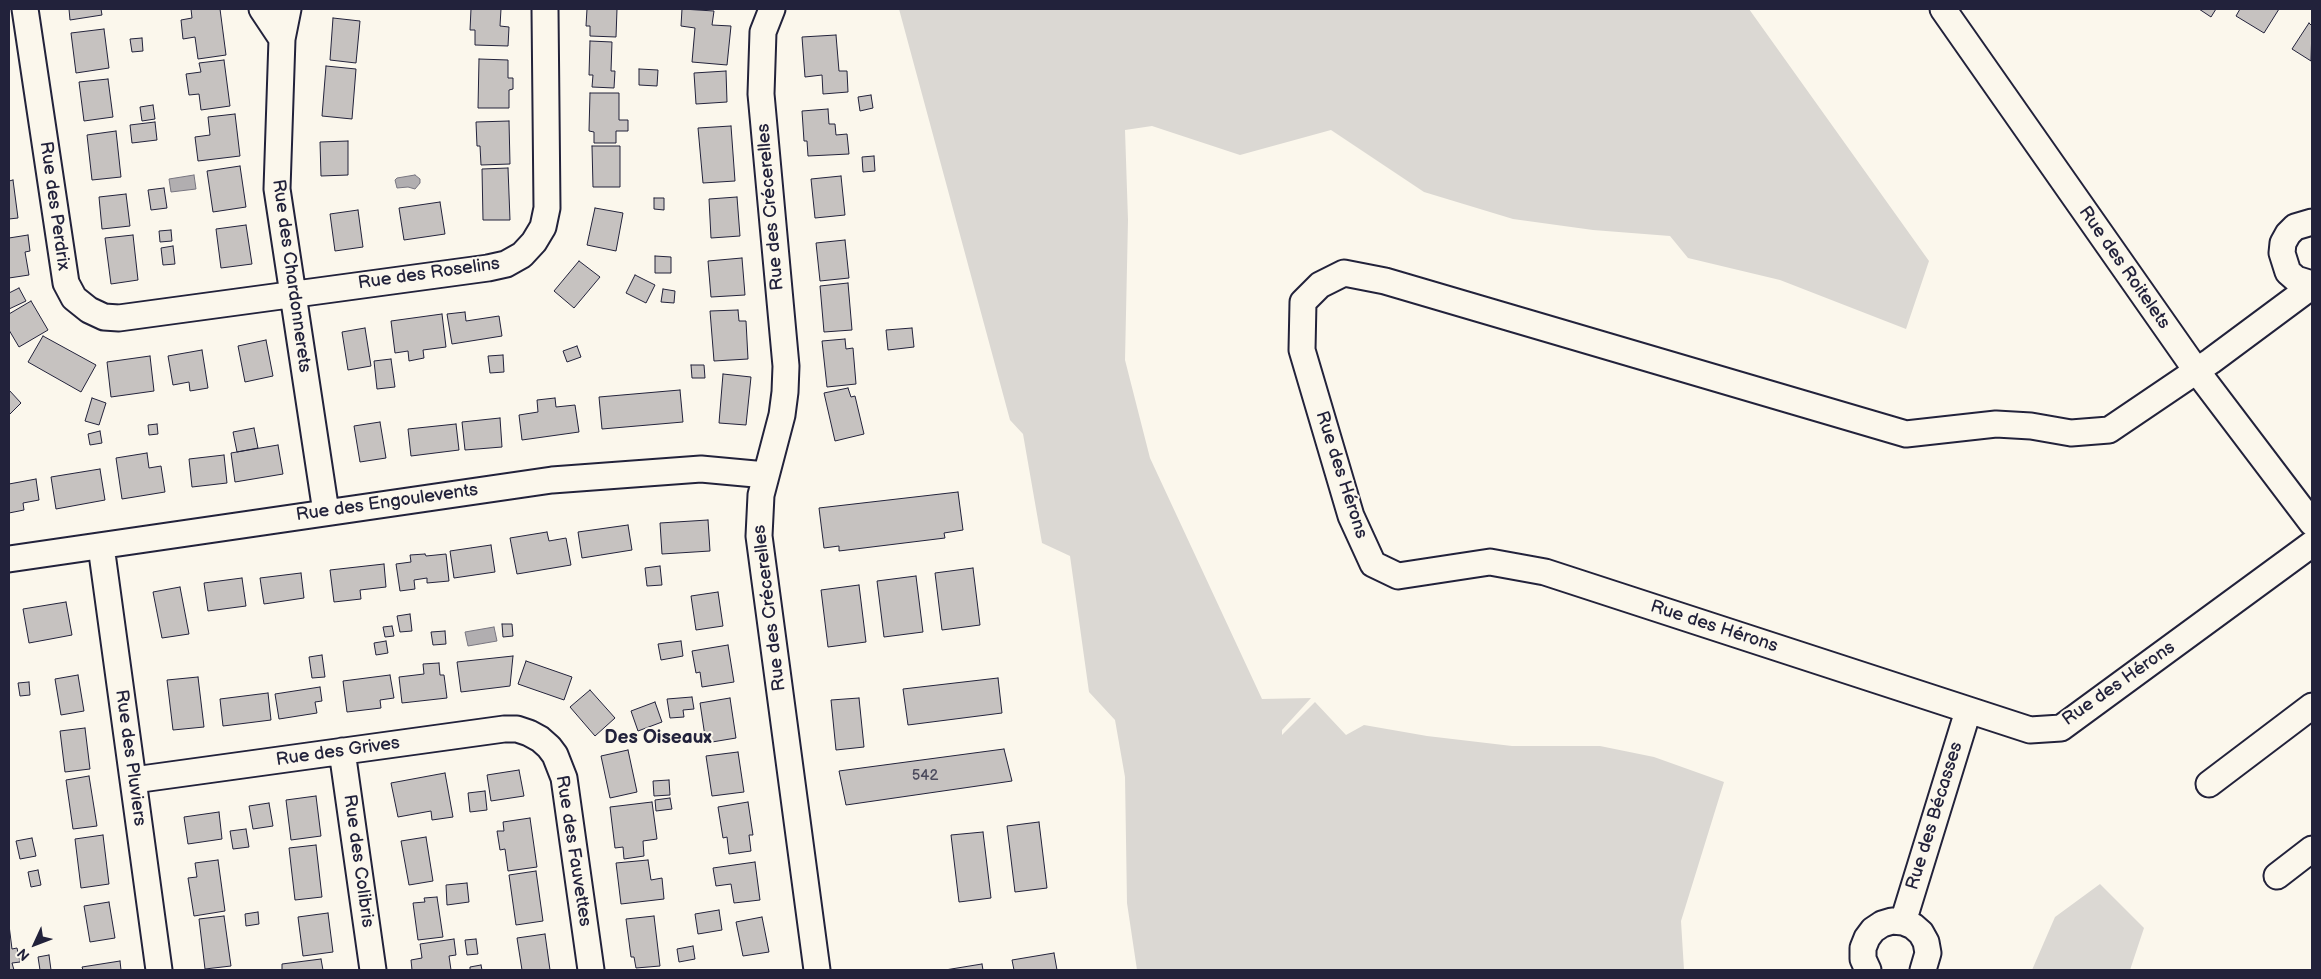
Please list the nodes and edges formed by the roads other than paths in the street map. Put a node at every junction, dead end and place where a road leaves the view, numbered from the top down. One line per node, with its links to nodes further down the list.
1 (25, 9): 10 (street, Rue des Perdrix)
2 (262, 9): 7 (street)
3 (288, 9): 7 (street, Rue des Chardonnerets)
4 (545, 9): 10 (street, Rue des Roselins)
5 (772, 9): 12 (street, Rue des Crécerelles)
6 (1943, 9): 11 (street, Rue des Roitelets)
7 (282, 39): 10 (street, Rue des Chardonnerets)
8 (2312, 222): 9 (street)
9 (2312, 285): 11 (street, Rue des Hérons)
10 (291, 294): 13 (street, Rue des Chardonnerets)
11 (2196, 370): 14 (street, Rue des Roitelets); 19 (street, Rue des Hérons)
12 (766, 475): 13 (street, Rue des Engoulevents); 30 (street, Rue des Crécerelles)
13 (326, 512): 16 (street, Rue des Engoulevents)
14 (2312, 523)
15 (2312, 544): 19 (street, Rue des Hérons)
16 (101, 546): 17 (street, Rue des Engoulevents); 22 (street, Rue des Pluviers)
17 (9, 559)
18 (2312, 706): 23 (street)
19 (1968, 711): 26 (street, Rue des Bécasses)
20 (540, 739): 21 (street, Rue des Grives); 29 (street, Rue des Fauvettes)
21 (342, 751): 22 (street, Rue des Grives); 28 (street, Rue des Colibris)
22 (134, 780): 27 (street, Rue des Pluviers)
23 (2208, 784)
24 (2312, 849): 25 (street)
25 (2277, 876)
26 (1903, 922): 31 (street); 32 (street)
27 (159, 970)
28 (373, 970)
29 (591, 970)
30 (817, 970)
31 (1868, 970)
32 (1923, 970)

